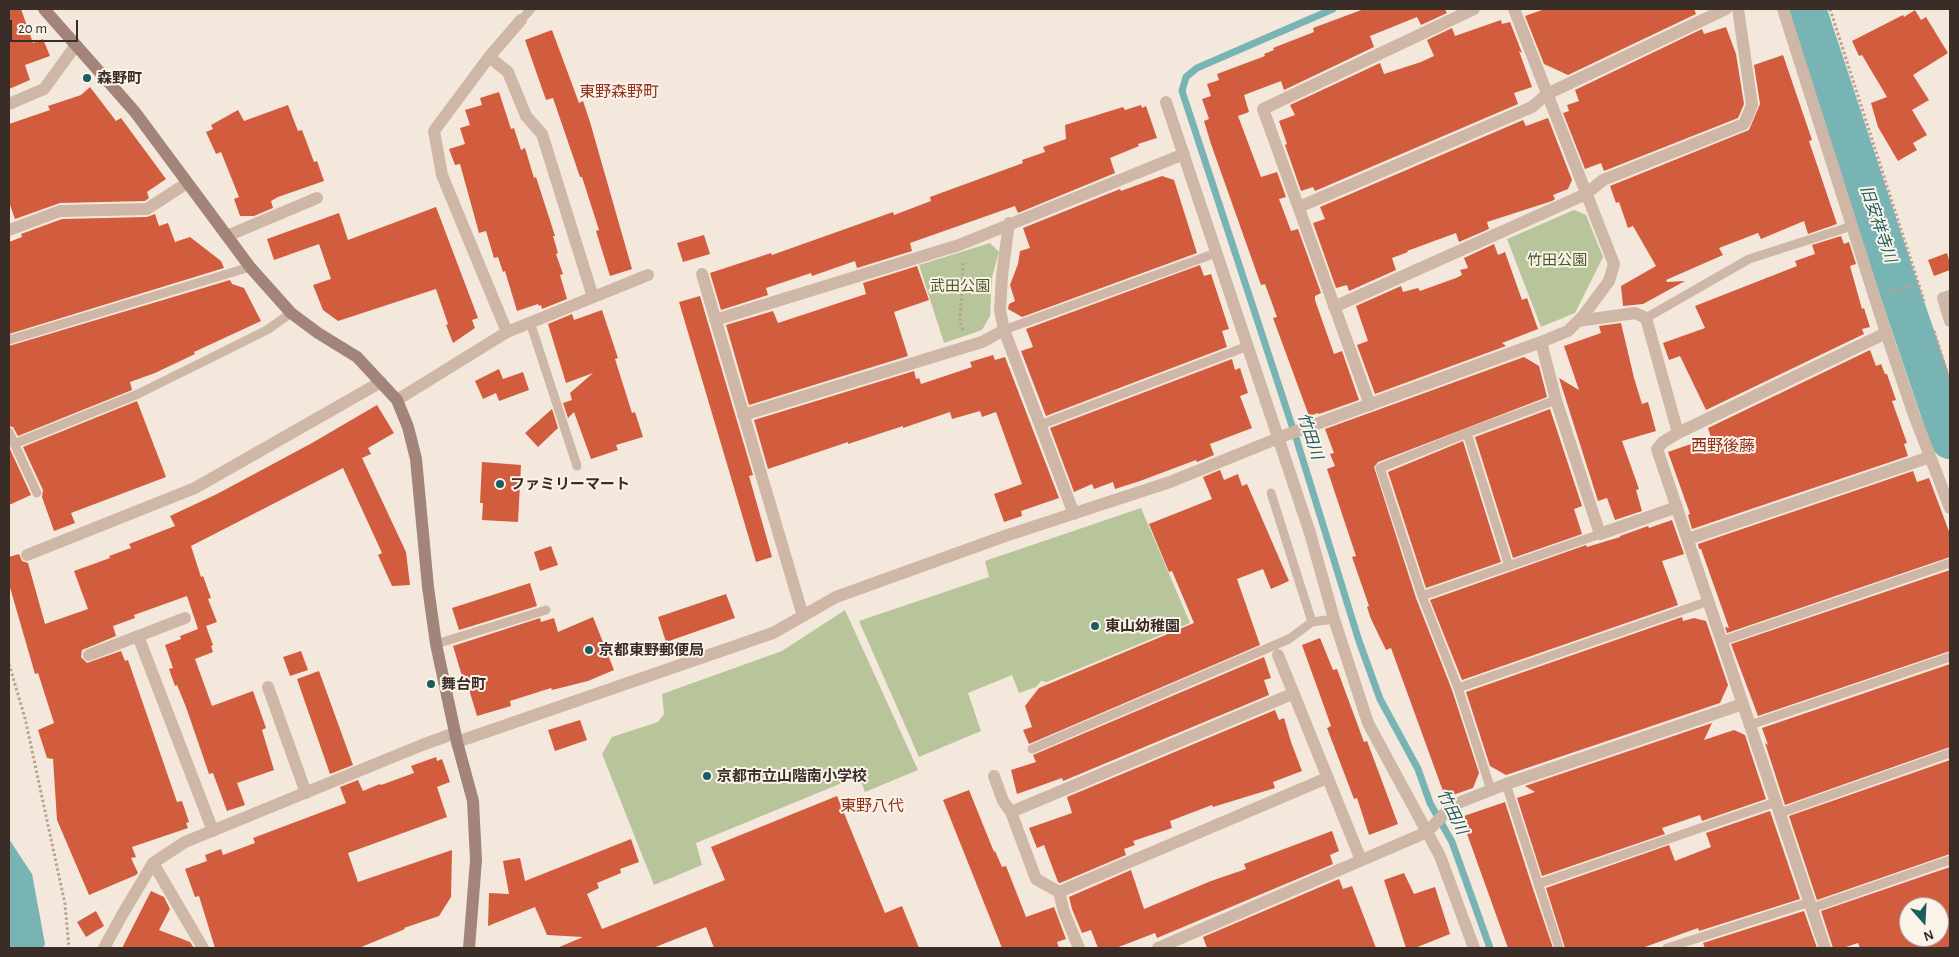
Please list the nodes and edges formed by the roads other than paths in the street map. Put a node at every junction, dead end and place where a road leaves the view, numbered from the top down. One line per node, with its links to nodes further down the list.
1 (44, 9): 9 (street)
2 (531, 9): 8 (lane)
3 (1474, 9): 18 (street)
4 (1514, 9): 11 (street)
5 (1726, 9): 11 (street)
6 (1738, 9): 16 (street)
7 (1783, 9): 20 (street)
8 (520, 20): 10 (street)
9 (76, 45): 13 (street); 15 (street)
10 (489, 57): 28 (street); 37 (street)
11 (1547, 94): 16 (street); 18 (street)
12 (1166, 102): 14 (street)
13 (9, 104)
14 (1184, 154): 19 (street); 23 (street)
15 (187, 183): 21 (street); 22 (street)
16 (1586, 194): 29 (street); 33 (street)
17 (317, 198): 22 (street)
18 (1300, 208): 29 (street)
19 (1010, 223): 32 (street); 36 (street)
20 (1852, 226): 31 (lane); 38 (street)
21 (9, 230)
22 (227, 236): 24 (street)
23 (1216, 252): 36 (lane); 41 (street)
24 (250, 267): 30 (street); 39 (lane)
25 (702, 274): 32 (street)
26 (648, 275): 28 (street)
27 (1950, 296): 34 (street)
28 (593, 297): 35 (street)
29 (1334, 307): 45 (street)
30 (291, 312): 42 (street); 52 (lane)
31 (1646, 318): 33 (street); 50 (street)
32 (715, 320): 46 (street)
33 (1578, 321): 40 (street)
34 (1950, 321)
35 (530, 322): 37 (street); 54 (lane)
36 (1004, 330): 46 (street); 47 (street)
37 (507, 332): 43 (street)
38 (1886, 333): 50 (street); 53 (street)
39 (9, 340)
40 (1541, 342): 44 (street); 45 (street)
41 (1248, 346): 47 (lane); 51 (street)
42 (381, 382): 43 (street); 62 (street)
43 (397, 400): 74 (street)
44 (1556, 400): 49 (lane); 60 (street)
45 (1370, 405): 51 (street)
46 (743, 415): 68 (street)
47 (1040, 425): 59 (street)
48 (9, 433): 52 (lane)
49 (1467, 433): 64 (lane); 65 (lane)
50 (1678, 434): 57 (street)
51 (1282, 436): 59 (street); 70 (street)
52 (14, 444): 55 (lane)
53 (1930, 457): 58 (street); 61 (street)
54 (577, 466)
55 (37, 493)
56 (1271, 493): 71 (lane)
57 (1677, 507): 60 (street); 61 (street)
58 (1950, 508)
59 (1074, 514): 68 (street)
60 (1600, 534): 64 (lane)
61 (1688, 539): 66 (street)
62 (27, 556)
63 (1950, 563): 73 (lane)
64 (1509, 566): 65 (lane)
65 (1422, 596): 79 (lane)
66 (1708, 601): 73 (street); 79 (lane)
67 (546, 610): 74 (lane)
68 (802, 616): 83 (street)
69 (185, 618): 72 (street)
70 (1334, 620): 71 (lane); 94 (street)
71 (1312, 622): 84 (lane)
72 (138, 636): 75 (street); 93 (street)
73 (1722, 641): 81 (street)
74 (436, 644): 83 (street)
75 (89, 655)
76 (1278, 656): 80 (street)
77 (1950, 657): 82 (lane)
78 (268, 688): 90 (street)
79 (1458, 688): 89 (lane)
80 (1292, 694): 87 (street); 92 (street)
81 (1743, 704): 82 (street); 88 (street)
82 (1750, 725): 91 (street)
83 (456, 738): 90 (street); 103 (street)
84 (1032, 749)
85 (1950, 753): 91 (lane)
86 (994, 776): 92 (street)
87 (1327, 778): 95 (street); 99 (street)
88 (1506, 784): 89 (street); 98 (lane)
89 (1491, 790): 94 (street)
90 (306, 792): 93 (street)
91 (1778, 808): 98 (lane); 100 (street)
92 (1011, 812): 99 (street)
93 (213, 831): 97 (street)
94 (1427, 832): 95 (street); 106 (street)
95 (1361, 860): 105 (street)
96 (1950, 860): 100 (lane)
97 (153, 863): 101 (street); 102 (street)
98 (1538, 884): 107 (lane)
99 (1059, 892): 104 (street)
100 (1811, 905): 108 (lane); 109 (street)
101 (104, 948)
102 (203, 948)
103 (469, 948)
104 (1079, 948)
105 (1158, 948)
106 (1474, 948)
107 (1559, 948)
108 (1667, 948)
109 (1826, 948)

